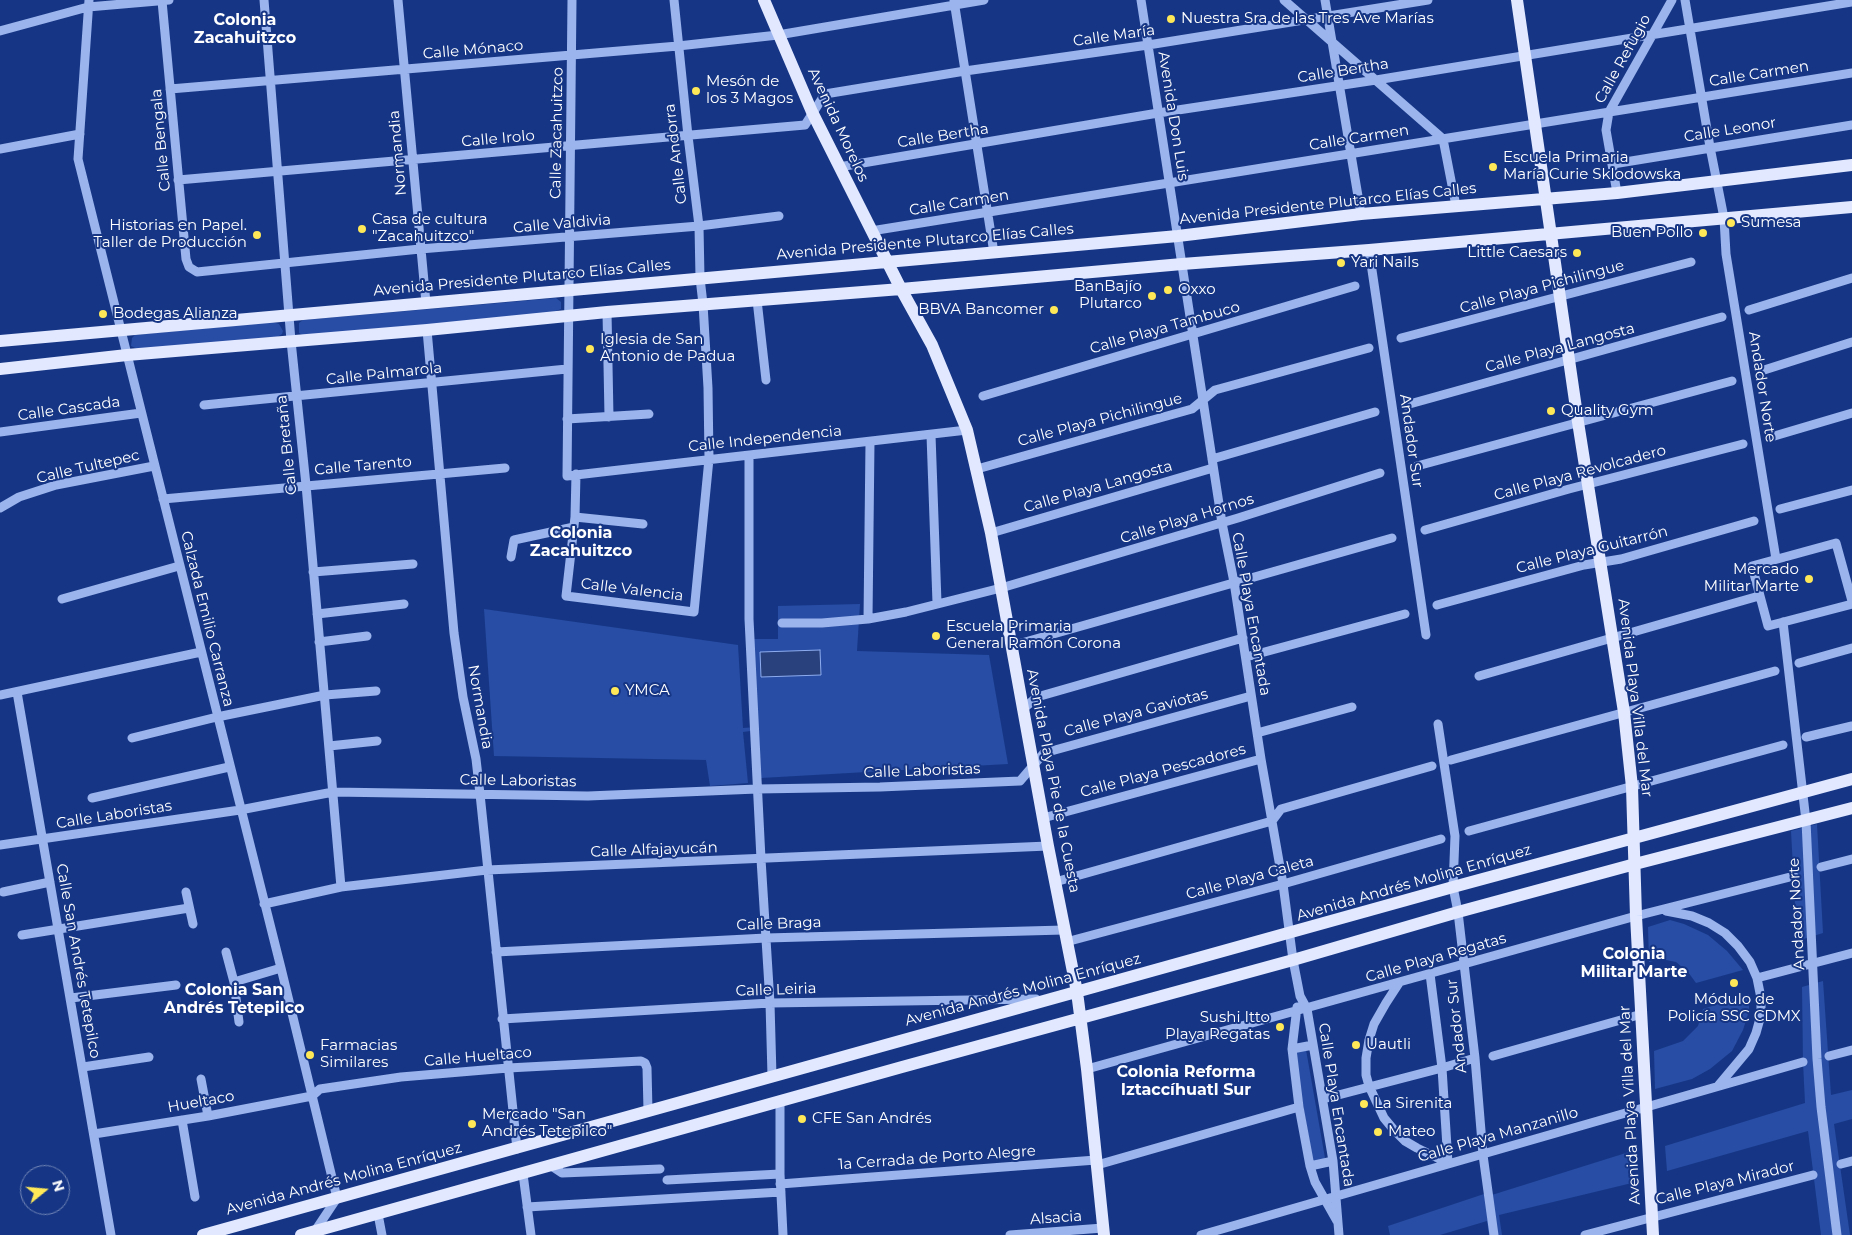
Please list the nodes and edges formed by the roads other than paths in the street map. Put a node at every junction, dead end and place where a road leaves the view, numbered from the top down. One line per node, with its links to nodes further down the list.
1 (169, 0): 15 (street)
2 (264, 0): 34 (street, Calle Bretaña)
3 (398, 0): 30 (street, Normandia)
4 (572, 0): 28 (street, Calle Zacahuitzco)
5 (674, 0): 27 (street, Calle Andorra)
6 (764, 0): 24 (main road, Avenida Morelos)
7 (984, 0): 16 (street, Calle Mónaco)
8 (1141, 0): 26 (street, Avenida Don Luis)
9 (1284, 0): 20 (street)
10 (1325, 0): 19 (street)
11 (1428, 0): 19 (street, Calle María)
12 (1517, 0): 29 (main road, Avenida Playa Villa del Mar)
13 (1672, 0): 23 (street, Calle Refugio)
14 (1685, 0): 21 (street, Andador Norte)
15 (162, 1): 18 (street); 36 (street, Calle Bengala)
16 (954, 2): 24 (street, Calle Mónaco); 31 (street)
17 (1852, 2): 21 (street, Calle Bertha)
18 (89, 3): 22 (street); 43 (street, Calzada Emilio Carranza)
19 (1328, 15): 20 (street, Calle María); 25 (street)
20 (1306, 19): 25 (street); 26 (street, Calle María)
21 (1690, 27): 23 (street, Calle Bertha); 37 (street, Andador Norte)
22 (0, 31)
23 (1653, 33): 29 (street, Calle Bertha); 39 (street, Calle Refugio)
24 (778, 35): 27 (street, Calle Mónaco); 38 (main road, Avenida Morelos)
25 (1333, 43): 33 (street); 35 (street)
26 (1148, 45): 31 (street, Calle María); 40 (street, Avenida Don Luis)
27 (678, 46): 28 (street, Calle Mónaco); 44 (street, Calle Andorra)
28 (572, 56): 30 (street, Calle Mónaco); 47 (street, Calle Zacahuitzco)
29 (1526, 56): 33 (street, Calle Bertha); 41 (main road, Avenida Playa Villa del Mar)
30 (405, 70): 34 (street, Calle Mónaco); 51 (street, Normandia)
31 (965, 71): 38 (street, Calle María); 46 (street)
32 (1852, 73): 37 (street, Calle Carmen)
33 (1376, 80): 35 (street, Calle Bertha); 45 (street)
34 (271, 81): 36 (street, Calle Mónaco); 55 (street, Calle Bretaña)
35 (1340, 86): 40 (street, Calle Bertha); 50 (street)
36 (170, 89): 56 (street, Calle Bengala)
37 (1702, 97): 39 (street, Calle Carmen); 48 (street, Andador Norte)
38 (812, 112): 44 (street, Calle Irolo); 54 (main road, Avenida Morelos)
39 (1608, 112): 41 (street, Calle Carmen); 52 (street, Calle Refugio)
40 (1158, 113): 46 (street, Calle Bertha); 58 (street, Avenida Don Luis)
41 (1536, 124): 45 (street, Calle Carmen); 60 (main road, Avenida Playa Villa del Mar)
42 (1852, 125): 48 (street, Calle Leonor)
43 (80, 134): 49 (street); 94 (street, Calzada Emilio Carranza)
44 (688, 136): 47 (street, Calle Irolo); 67 (street, Calle Andorra)
45 (1443, 139): 50 (street, Calle Carmen); 61 (street)
46 (977, 145): 54 (street, Calle Bertha); 63 (street)
47 (571, 146): 51 (street, Calle Irolo); 71 (street, Calle Zacahuitzco)
48 (1710, 147): 52 (street, Calle Leonor); 57 (street, Andador Norte)
49 (0, 149)
50 (1351, 152): 58 (street, Calle Carmen); 64 (street)
51 (413, 160): 55 (street, Calle Irolo); 72 (street, Normandia)
52 (1613, 164): 59 (street, Calle Refugio)
53 (1852, 165): 57 (main road, Avenida Presidente Plutarco Elías Calles)
54 (839, 167): 68 (main road, Avenida Morelos)
55 (277, 172): 56 (street, Calle Irolo); 75 (street, Calle Bretaña)
56 (178, 180): 79 (street, Calle Bengala)
57 (1716, 181): 59 (main road, Avenida Presidente Plutarco Elías Calles); 66 (street, Andador Norte)
58 (1170, 182): 63 (street, Calle Carmen); 70 (street, Avenida Don Luis)
59 (1617, 193): 60 (main road, Avenida Presidente Plutarco Elías Calles)
60 (1547, 199): 61 (main road, Avenida Presidente Plutarco Elías Calles); 69 (main road, Avenida Playa Villa del Mar)
61 (1456, 206): 64 (main road, Avenida Presidente Plutarco Elías Calles)
62 (1852, 207): 66 (main road)
63 (987, 212): 68 (street, Calle Carmen); 74 (street)
64 (1361, 214): 70 (main road, Avenida Presidente Plutarco Elías Calles)
65 (779, 216): 67 (street, Calle Valdivia)
66 (1724, 218): 69 (main road); 152 (street, Andador Norte)
67 (699, 226): 71 (street, Calle Valdivia); 80 (street, Calle Andorra)
68 (871, 231): 76 (main road, Avenida Morelos)
69 (1551, 233): 73 (main road); 85 (main road, Avenida Playa Villa del Mar)
70 (1178, 236): 74 (main road, Avenida Presidente Plutarco Elías Calles); 78 (street, Calle Playa Encantada)
71 (570, 237): 72 (street, Calle Valdivia); 84 (street, Calle Zacahuitzco)
72 (420, 248): 75 (street, Calle Valdivia); 87 (street, Normandia)
73 (1369, 250): 78 (main road); 173 (street, Andador Sur)
74 (994, 253): 76 (main road, Avenida Presidente Plutarco Elías Calles)
75 (285, 262): 79 (street, Calle Valdivia); 91 (street, Calle Bretaña)
76 (887, 262): 80 (main road, Avenida Presidente Plutarco Elías Calles); 83 (main road, Avenida Playa Pie de la Cuesta)
77 (1691, 262): 85 (street, Calle Playa Pichilingue)
78 (1182, 264): 83 (main road); 96 (street, Calle Playa Encantada)
79 (196, 272)
80 (700, 278): 84 (main road, Avenida Presidente Plutarco Elías Calles); 88 (street, Calle Andorra)
81 (1852, 278): 89 (street)
82 (1355, 286): 96 (street, Calle Playa Tambuco)
83 (901, 289): 86 (main road); 122 (main road, Avenida Playa Pie de la Cuesta)
84 (568, 290): 87 (main road, Avenida Presidente Plutarco Elías Calles); 92 (street, Calle Zacahuitzco)
85 (1560, 296): 97 (street, Calle Playa Pichilingue); 103 (main road, Avenida Playa Villa del Mar)
86 (757, 300): 88 (main road); 107 (street)
87 (426, 303): 91 (main road, Avenida Presidente Plutarco Elías Calles)
88 (703, 304): 90 (main road); 129 (street, Calle Andorra)
89 (1749, 310)
90 (607, 312): 92 (main road); 119 (street)
91 (289, 316): 94 (main road, Avenida Presidente Plutarco Elías Calles); 99 (street, Calle Bretaña)
92 (568, 317): 95 (main road); 105 (street, Calle Zacahuitzco)
93 (1722, 317): 103 (street, Calle Playa Langosta)
94 (120, 330): 98 (main road, Avenida Presidente Plutarco Elías Calles); 102 (street, Calzada Emilio Carranza)
95 (428, 330): 99 (main road); 109 (street, Normandia)
96 (1192, 335): 110 (street, Calle Playa Tambuco); 112 (street, Calle Playa Encantada)
97 (1401, 338)
98 (0, 339)
99 (291, 341): 102 (main road); 111 (street, Calle Bretaña)
100 (1852, 342): 106 (street)
101 (1369, 348): 112 (street, Calle Playa Pichilingue)
102 (126, 355): 104 (main road); 116 (street, Calzada Emilio Carranza)
103 (1568, 359): 113 (street, Calle Playa Langosta); 121 (main road, Avenida Playa Villa del Mar)
104 (0, 369)
105 (568, 369): 109 (street, Calle Palmarola); 120 (street, Calle Zacahuitzco)
106 (1761, 371)
107 (766, 380)
108 (1732, 381): 121 (street)
109 (432, 384): 111 (street, Calle Palmarola); 135 (street, Normandia)
110 (983, 396)
111 (296, 397): 114 (street, Calle Palmarola); 138 (street, Calle Bretaña)
112 (1202, 400): 130 (street, Calle Playa Encantada); 134 (street, Calle Playa Pichilingue)
113 (1406, 404)
114 (204, 406)
115 (1375, 412): 130 (street, Calle Playa Langosta)
116 (141, 413): 123 (street, Calle Cascada); 131 (street, Calzada Emilio Carranza)
117 (1852, 413): 125 (street)
118 (649, 414): 119 (street)
119 (609, 416): 120 (street)
120 (567, 420): 137 (street, Calle Zacahuitzco)
121 (1578, 422): 132 (street); 139 (main road, Avenida Playa Villa del Mar)
122 (967, 430): 124 (street, Calle Independencia); 134 (main road, Avenida Playa Pie de la Cuesta)
123 (0, 432)
124 (931, 435): 126 (street, Calle Independencia); 163 (street)
125 (1771, 437)
126 (870, 442): 128 (street, Calle Independencia); 170 (street)
127 (1743, 444): 139 (street, Calle Playa Revolcadero)
128 (749, 456): 129 (street, Calle Independencia); 209 (street)
129 (709, 460): 137 (street, Calle Independencia); 167 (street, Calle Andorra)
130 (1213, 464): 146 (street, Calle Playa Encantada); 149 (street, Calle Playa Langosta)
131 (154, 466): 141 (street, Calzada Emilio Carranza); 142 (street, Calle Tultepec)
132 (1417, 466)
133 (505, 468): 135 (street, Calle Tarento)
134 (977, 469): 149 (main road, Avenida Playa Pie de la Cuesta)
135 (440, 473): 138 (street, Calle Tarento); 212 (street, Normandia)
136 (1380, 473): 146 (street, Calle Playa Hornos)
137 (571, 475): 145 (street, Calle Zacahuitzco)
138 (306, 485): 141 (street, Calle Tarento); 156 (street, Calle Bretaña)
139 (1588, 485): 148 (street, Calle Playa Revolcadero); 153 (main road, Avenida Playa Villa del Mar)
140 (1852, 490): 143 (street)
141 (162, 498): 155 (street, Calzada Emilio Carranza)
142 (0, 508)
143 (1780, 510)
144 (1754, 521): 153 (street, Calle Playa Guitarrón)
145 (575, 522): 147 (street); 151 (street); 160 (street, Calle Zacahuitzco)
146 (1222, 523): 158 (street, Calle Playa Encantada); 159 (street, Calle Playa Hornos)
147 (643, 524)
148 (1425, 530)
149 (991, 533): 159 (main road, Avenida Playa Pie de la Cuesta)
150 (1392, 538): 158 (street)
151 (511, 557)
152 (1776, 559): 157 (street); 161 (street)
153 (1600, 562): 166 (street, Calle Playa Guitarrón); 175 (main road, Avenida Playa Villa del Mar)
154 (413, 564): 156 (street)
155 (179, 566): 162 (street); 180 (street, Calzada Emilio Carranza)
156 (313, 572): 168 (street, Calle Bretaña)
157 (1849, 575): 164 (street)
158 (1234, 582): 176 (street, Calle Playa Encantada); 178 (street)
159 (1001, 588): 163 (street, Calle Playa Hornos); 178 (main road, Avenida Playa Pie de la Cuesta)
160 (566, 596): 167 (street, Calle Valencia)
161 (1760, 596): 171 (street); 175 (street)
162 (62, 599)
163 (937, 603): 170 (street, Calle Playa Hornos)
164 (1852, 603): 171 (street)
165 (404, 604): 168 (street)
166 (1437, 605)
167 (694, 612)
168 (317, 614): 177 (street, Calle Bretaña)
169 (1405, 614): 181 (street)
170 (868, 619): 172 (street, Calle Playa Hornos)
171 (1783, 622): 211 (street, Andador Norte)
172 (782, 623)
173 (1426, 635)
174 (367, 636): 177 (street)
175 (1613, 637): 184 (street); 192 (main road, Avenida Playa Villa del Mar)
176 (1242, 638): 181 (street, Calle Playa Encantada); 191 (street)
177 (319, 642): 188 (street, Calle Bretaña)
178 (1011, 646): 191 (main road, Avenida Playa Pie de la Cuesta)
179 (1852, 648): 182 (street)
180 (201, 652): 186 (street); 193 (street, Calzada Emilio Carranza)
181 (1246, 657): 189 (street, Calle Playa Encantada)
182 (1799, 663)
183 (1775, 671): 192 (street)
184 (1479, 676)
185 (376, 691): 188 (street)
186 (17, 692): 187 (street); 222 (street, Calle San Andrés Tetepilco)
187 (0, 695)
188 (325, 695): 193 (street); 201 (street, Calle Bretaña)
189 (1251, 696): 196 (street, Calle Playa Encantada); 204 (street, Calle Playa Gaviotas)
190 (1352, 707): 196 (street)
191 (1023, 709): 204 (main road, Avenida Playa Pie de la Cuesta)
192 (1624, 712): 203 (street); 208 (main road, Avenida Playa Villa del Mar)
193 (217, 718): 198 (street); 206 (street, Calzada Emilio Carranza)
194 (1438, 724): 235 (street, Andador Sur)
195 (1852, 726): 197 (street)
196 (1257, 733): 202 (street, Calle Playa Encantada)
197 (1806, 737)
198 (132, 738)
199 (377, 741): 201 (street)
200 (1783, 744): 208 (street)
201 (329, 746): 210 (street, Calle Bretaña)
202 (1261, 759): 216 (street, Calle Playa Pescadores); 217 (street, Calle Playa Encantada)
203 (1451, 760)
204 (1033, 766): 209 (street, Calle Laboristas); 216 (main road, Avenida Playa Pie de la Cuesta)
205 (1432, 766): 217 (street)
206 (229, 767): 213 (street); 215 (street, Calzada Emilio Carranza)
207 (1852, 779): 211 (main road, Avenida Andrés Molina Enríquez)
208 (1632, 787): 219 (street); 221 (main road, Avenida Playa Villa del Mar)
209 (757, 789): 212 (street, Calle Laboristas); 225 (street)
210 (333, 792): 212 (street, Calle Laboristas); 215 (street, Calle Laboristas); 234 (street, Calle Bretaña)
211 (1803, 792): 218 (street, Andador Norte); 221 (main road, Avenida Andrés Molina Enríquez)
212 (480, 794): 229 (street, Normandia)
213 (92, 798)
214 (1852, 808): 218 (main road)
215 (240, 810): 222 (street, Calle Laboristas); 238 (street, Calzada Emilio Carranza)
216 (1043, 818): 224 (main road, Avenida Playa Pie de la Cuesta)
217 (1272, 821): 232 (street); 233 (street, Calle Playa Encantada)
218 (1806, 821): 227 (main road); 253 (street, Andador Norte)
219 (1469, 831)
220 (1441, 839): 233 (street, Calle Playa Caleta)
221 (1634, 839): 227 (main road, Avenida Playa Villa del Mar); 235 (main road, Avenida Andrés Molina Enríquez)
222 (43, 840): 223 (street, Calle Laboristas); 231 (street, Calle San Andrés Tetepilco)
223 (0, 845)
224 (1048, 846): 225 (street, Calle Alfajayucán); 232 (main road, Avenida Playa Pie de la Cuesta)
225 (760, 859): 229 (street, Calle Alfajayucán); 248 (street)
226 (1852, 859): 228 (street)
227 (1635, 864): 241 (main road); 242 (main road, Avenida Playa Villa del Mar)
228 (1821, 867)
229 (488, 870): 234 (street, Calle Alfajayucán); 250 (street, Normandia)
230 (1794, 876): 240 (street, Calle Playa Regatas)
231 (50, 882): 236 (street); 244 (street, Calle San Andrés Tetepilco)
232 (1055, 882): 247 (main road, Avenida Playa Pie de la Cuesta)
233 (1283, 884): 245 (street, Calle Playa Encantada); 247 (street, Calle Playa Caleta)
234 (341, 887): 238 (street, Calle Alfajayucán)
235 (1454, 887): 241 (street, Andador Sur); 245 (main road, Avenida Andrés Molina Enríquez)
236 (3, 892)
237 (186, 892): 239 (street)
238 (264, 904): 255 (street, Calzada Emilio Carranza)
239 (189, 908): 243 (street); 244 (street)
240 (1660, 910): 242 (street, Calle Playa Regatas); 257 (street)
241 (1458, 912): 252 (main road); 254 (street, Andador Sur)
242 (1636, 916): 254 (street, Calle Playa Regatas); 268 (main road, Avenida Playa Villa del Mar)
243 (193, 924)
244 (58, 928): 246 (street); 263 (street, Calle San Andrés Tetepilco)
245 (1290, 934): 252 (street, Calle Playa Encantada); 261 (main road, Avenida Andrés Molina Enríquez)
246 (22, 935)
247 (1065, 936): 248 (street, Calle Braga); 261 (main road, Avenida Playa Pie de la Cuesta)
248 (766, 938): 250 (street, Calle Braga); 265 (street)
249 (226, 952): 258 (street)
250 (496, 952): 270 (street, Normandia)
251 (1852, 953): 253 (street)
252 (1293, 960): 262 (street, Calle Playa Encantada); 269 (main road)
253 (1813, 963): 257 (street); 334 (street, Andador Norte)
254 (1464, 964): 256 (street, Calle Playa Regatas); 278 (street, Andador Sur)
255 (281, 968): 258 (street); 288 (street, Calzada Emilio Carranza)
256 (1430, 974): 259 (street, Calle Playa Regatas); 282 (street)
257 (1757, 978): 287 (street)
258 (234, 982): 271 (street)
259 (1399, 983): 266 (street, Calle Playa Regatas); 286 (street)
260 (176, 985): 263 (street)
261 (1077, 992): 264 (main road, Avenida Andrés Molina Enríquez); 269 (main road, Avenida Playa Pie de la Cuesta)
262 (1300, 996): 266 (street, Calle Playa Encantada); 267 (street, Calle Playa Encantada)
263 (71, 998): 280 (street, Calle San Andrés Tetepilco)
264 (1051, 999): 265 (street, Calle Leiria); 284 (main road, Avenida Andrés Molina Enríquez)
265 (770, 1003): 270 (street, Calle Leiria); 284 (street)
266 (1306, 1009): 267 (street, Calle Playa Regatas); 272 (street, Calle Playa Encantada)
267 (1296, 1012): 273 (street, Calle Playa Encantada); 283 (street, Calle Playa Regatas)
268 (1642, 1014): 275 (street); 292 (main road, Avenida Playa Villa del Mar)
269 (1081, 1019): 283 (main road, Avenida Playa Pie de la Cuesta); 290 (main road)
270 (502, 1020): 281 (street, Normandia)
271 (239, 1022)
272 (1313, 1045): 273 (street); 289 (street, Calle Playa Encantada)
273 (1292, 1049): 291 (street, Calle Playa Encantada)
274 (1852, 1050): 276 (street)
275 (1493, 1056)
276 (1829, 1056)
277 (149, 1058): 280 (street)
278 (1475, 1058): 282 (street); 298 (street, Andador Sur)
279 (1803, 1062): 287 (street, Calle Playa Manzanillo)
280 (82, 1067): 296 (street, Calle San Andrés Tetepilco)
281 (508, 1068): 288 (street, Calle Hueltaco); 293 (street, Calle Hueltaco); 297 (street, Normandia)
282 (1442, 1068): 286 (street); 302 (street)
283 (1087, 1069): 301 (main road, Avenida Playa Pie de la Cuesta)
284 (772, 1076): 293 (main road, Avenida Andrés Molina Enríquez)
285 (201, 1079): 294 (street)
286 (1369, 1086): 289 (street); 302 (street)
287 (1717, 1086): 292 (street, Calle Playa Manzanillo)
288 (312, 1096): 294 (street, Hueltaco); 313 (street, Calzada Emilio Carranza)
289 (1323, 1099): 300 (street, Calle Playa Encantada)
290 (780, 1102): 304 (main road); 310 (street)
291 (1299, 1107): 301 (street, 1a Cerrada de Porto Alegre); 305 (street, Calle Playa Encantada)
292 (1647, 1107): 298 (street, Calle Playa Manzanillo); 317 (main road, Avenida Playa Villa del Mar)
293 (648, 1111): 297 (main road, Avenida Andrés Molina Enríquez)
294 (208, 1116): 295 (street, Hueltaco)
295 (182, 1120): 296 (street, Hueltaco); 312 (street)
296 (94, 1134): 321 (street, Calle San Andrés Tetepilco)
297 (517, 1149): 313 (main road, Avenida Andrés Molina Enríquez)
298 (1483, 1155): 302 (street, Calle Playa Manzanillo); 331 (street, Andador Sur)
299 (1852, 1161): 303 (street)
300 (1333, 1162): 305 (street); 311 (street, Calle Playa Encantada)
301 (1097, 1163): 310 (street, 1a Cerrada de Porto Alegre); 319 (main road, Avenida Playa Pie de la Cuesta)
302 (1448, 1163): 311 (street, Calle Playa Manzanillo)
303 (1841, 1164)
304 (550, 1165): 306 (street); 307 (main road)
305 (1310, 1166): 314 (street, Calle Playa Encantada)
306 (660, 1169)
307 (522, 1174): 315 (street); 316 (main road)
308 (1813, 1175): 317 (street, Calle Playa Mirador)
309 (667, 1180): 310 (street)
310 (780, 1183): 315 (street); 327 (street)
311 (1337, 1195): 314 (street, Calle Playa Manzanillo); 318 (street, Calle Playa Encantada)
312 (194, 1197)
313 (337, 1198): 320 (street); 322 (main road, Avenida Andrés Molina Enríquez)
314 (1323, 1200): 318 (street, Calle Playa Encantada); 329 (street, Calle Playa Manzanillo)
315 (527, 1207): 325 (street)
316 (378, 1214): 320 (main road); 324 (street)
317 (1652, 1216): 332 (street, Calle Playa Mirador); 333 (main road, Avenida Playa Villa del Mar)
318 (1337, 1221): 330 (street, Calle Playa Encantada)
319 (1104, 1232): 328 (street, Alsacia)
320 (316, 1233): 323 (main road)
321 (111, 1235)
322 (204, 1235)
323 (301, 1235)
324 (382, 1235)
325 (531, 1235)
326 (775, 1235): 327 (street)
327 (783, 1235)
328 (1010, 1235)
329 (1201, 1235)
330 (1339, 1235)
331 (1494, 1235)
332 (1585, 1235)
333 (1653, 1235)
334 (1837, 1235)

